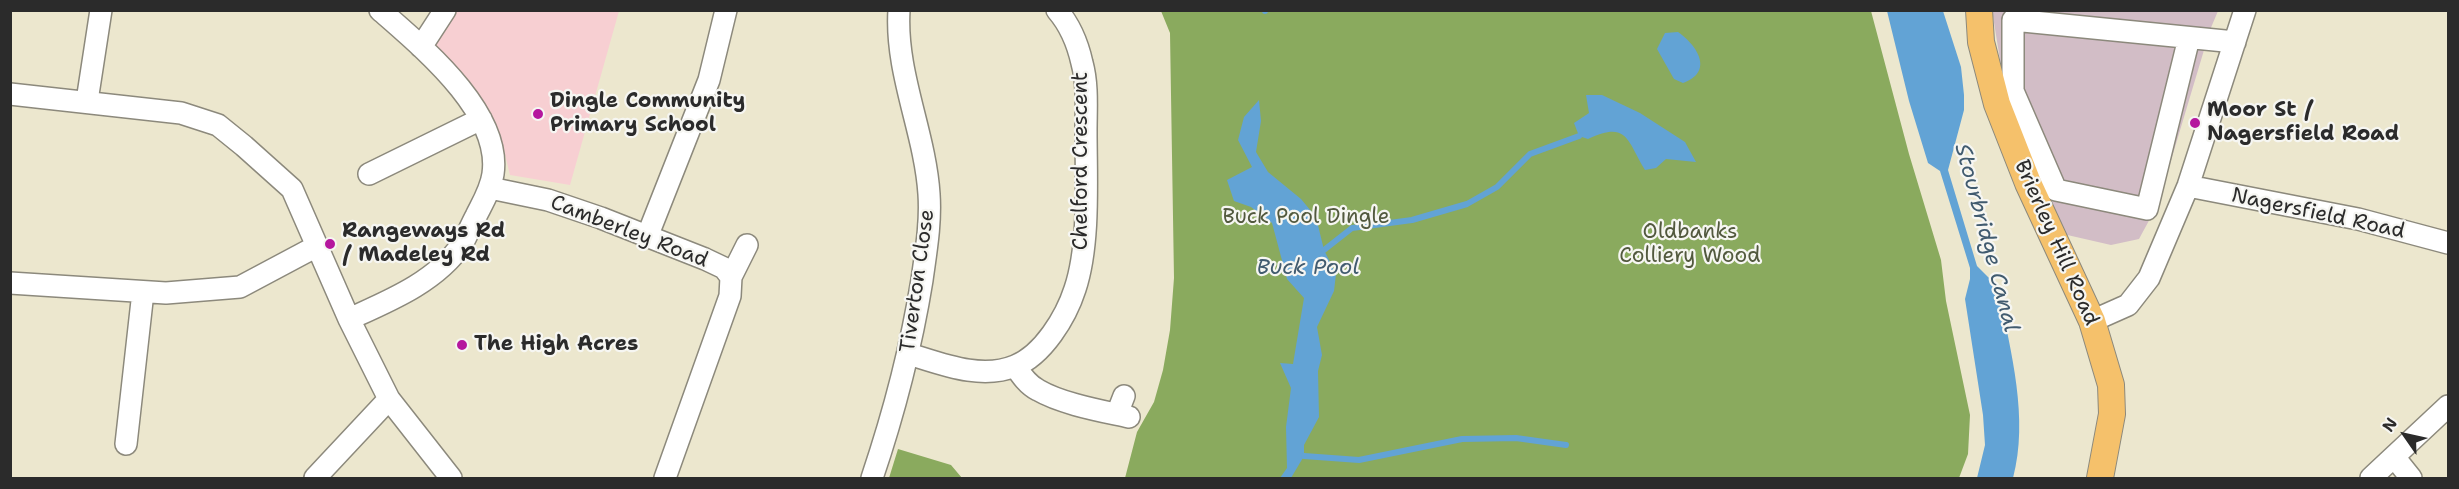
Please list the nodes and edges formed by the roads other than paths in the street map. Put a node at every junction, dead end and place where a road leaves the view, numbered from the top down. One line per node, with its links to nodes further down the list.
1 (101, 10): 13 (street)
2 (380, 10): 11 (street)
3 (445, 10): 11 (street)
4 (726, 10): 18 (street)
5 (899, 10): 27 (street, Tiverton Close)
6 (1057, 10): 28 (street, Chelford Crescent)
7 (1979, 10): 26 (main road, Brierley Hill Road)
8 (2245, 10): 10 (street)
9 (2189, 38): 9 (street); 10 (street)
10 (2235, 42): 16 (street)
11 (421, 47): 14 (street)
12 (10, 94): 13 (street)
13 (87, 101): 21 (street)
14 (481, 119): 15 (street); 17 (street)
15 (369, 174)
16 (2188, 186): 19 (street, Nagersfield Road); 26 (street)
17 (490, 188): 18 (street, Camberley Road); 25 (street)
18 (647, 237): 22 (street, Camberley Road)
19 (2448, 243)
20 (747, 245): 22 (street)
21 (317, 246): 24 (street); 25 (street)
22 (731, 277): 36 (street, Camberley Road)
23 (10, 283): 24 (street)
24 (144, 292): 32 (street)
25 (349, 319): 29 (street)
26 (2092, 321): 38 (main road, Brierley Hill Road)
27 (909, 354): 28 (street, Chelford Crescent); 37 (street, Tiverton Close)
28 (1015, 366): 31 (street)
29 (389, 399): 34 (street); 35 (street)
30 (2448, 406): 33 (street)
31 (1124, 409)
32 (126, 444)
33 (2394, 458): 39 (street); 40 (street)
34 (315, 478)
35 (451, 478)
36 (665, 478)
37 (872, 478)
38 (2100, 478)
39 (2371, 478)
40 (2411, 478)

